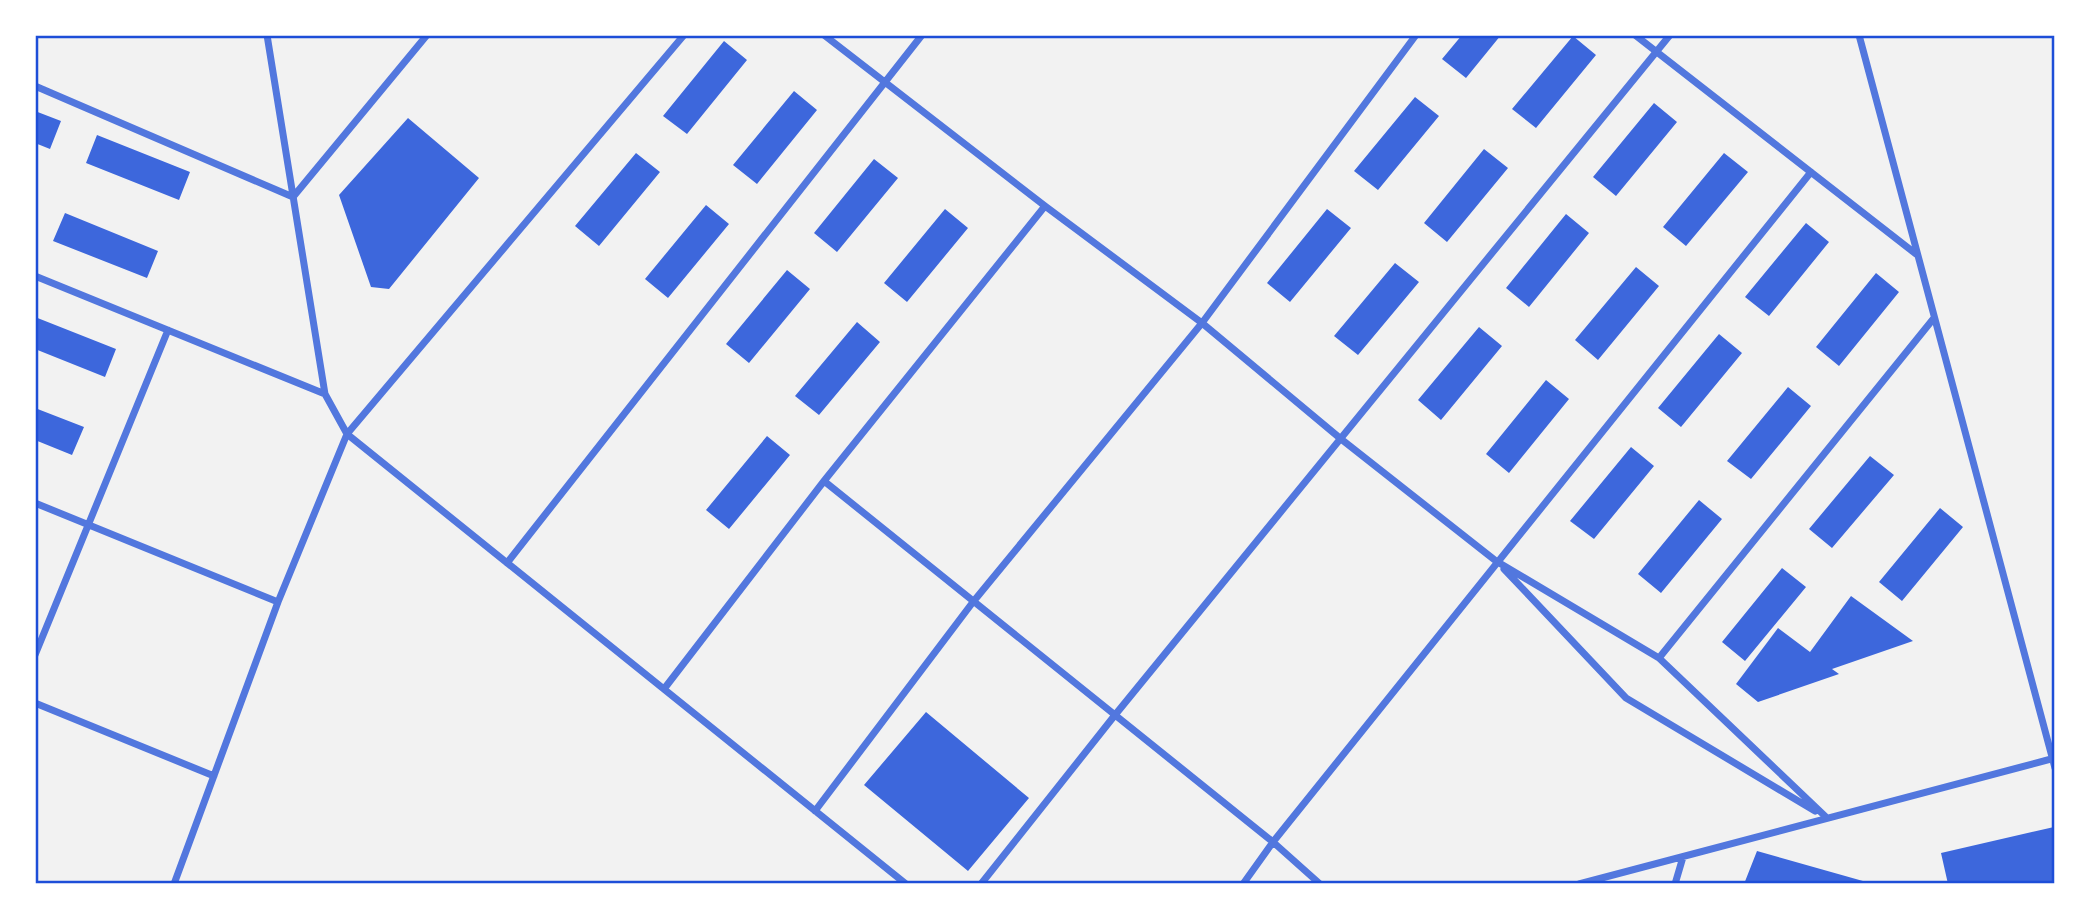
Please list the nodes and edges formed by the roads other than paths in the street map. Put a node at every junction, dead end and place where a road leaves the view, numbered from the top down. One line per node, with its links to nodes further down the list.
1 (267, 35): 14 (street)
2 (427, 35): 14 (street)
3 (684, 35): 22 (street)
4 (824, 35): 11 (street)
5 (922, 35): 11 (street)
6 (1416, 35): 19 (street)
7 (1635, 35): 10 (street)
8 (1670, 35): 10 (street)
9 (1859, 35): 16 (street)
10 (1656, 51): 13 (street); 23 (street)
11 (886, 81): 15 (street); 28 (street)
12 (35, 86): 14 (street)
13 (1811, 172): 16 (street); 27 (street)
14 (293, 197): 21 (street)
15 (1045, 206): 19 (street); 24 (street)
16 (1917, 255): 18 (street)
17 (35, 276): 20 (street)
18 (1934, 318): 32 (street); 36 (street)
19 (1202, 323): 23 (street); 30 (street)
20 (168, 330): 21 (street); 26 (street)
21 (325, 394): 22 (street)
22 (347, 434): 28 (street); 29 (street)
23 (1341, 439): 27 (street); 35 (street)
24 (824, 481): 30 (street); 33 (street)
25 (35, 503): 26 (street)
26 (88, 524): 29 (street); 31 (street)
27 (1496, 561): 32 (street); 40 (street); 41 (street)
28 (508, 563): 33 (street)
29 (278, 602): 38 (street)
30 (972, 602): 35 (street); 39 (street)
31 (35, 655)
32 (1659, 658): 40 (street)
33 (664, 690): 39 (street)
34 (35, 703): 38 (street)
35 (1115, 715): 41 (street); 45 (street)
36 (2054, 758): 37 (street); 40 (street)
37 (2055, 768)
38 (214, 776): 43 (street)
39 (815, 811): 44 (street)
40 (1827, 818): 42 (street)
41 (1273, 842): 46 (street); 47 (street)
42 (1683, 857): 48 (street); 49 (street)
43 (174, 884)
44 (906, 884)
45 (981, 884)
46 (1243, 884)
47 (1320, 884)
48 (1579, 884)
49 (1675, 884)

